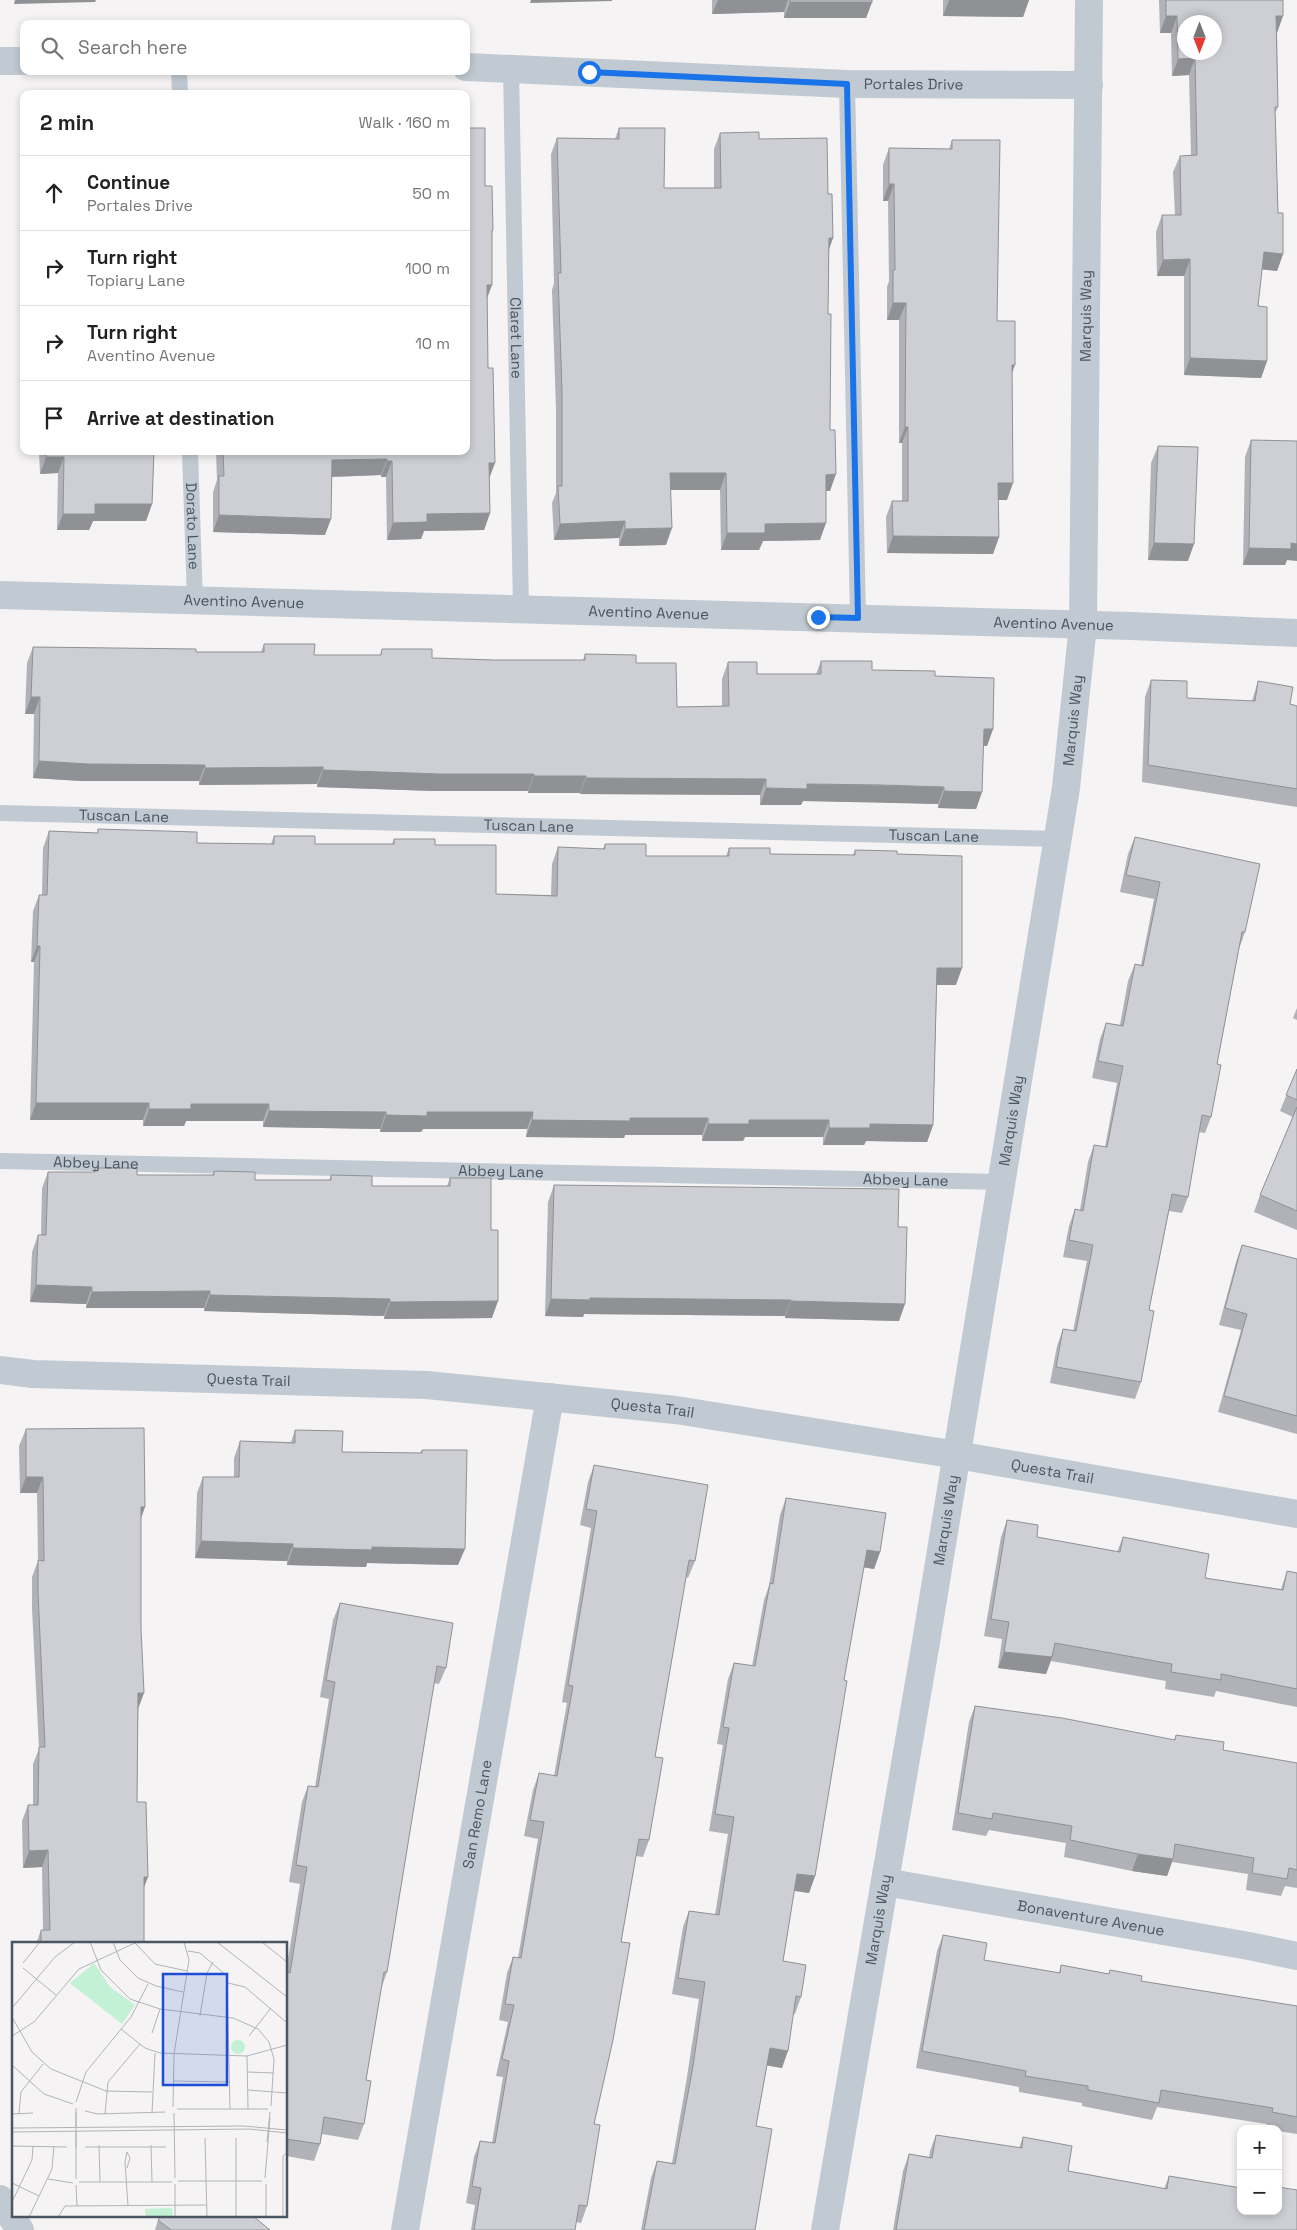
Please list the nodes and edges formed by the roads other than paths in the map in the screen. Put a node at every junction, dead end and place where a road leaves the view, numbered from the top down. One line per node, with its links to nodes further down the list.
1 (1089, 0): 8 (street, Marquis Way)
2 (0, 61): 3 (street)
3 (20, 61)
4 (470, 67): 5 (street, Portales Drive)
5 (511, 68): 7 (street, Portales Drive); 13 (lane, Claret Lane)
6 (179, 75): 9 (lane)
7 (847, 84): 8 (street, Portales Drive); 14 (lane)
8 (1089, 85): 15 (street, Marquis Way)
9 (180, 90)
10 (190, 455): 12 (lane, Dorato Lane)
11 (0, 595): 12 (street, Aventino Avenue)
12 (195, 600): 13 (street, Aventino Avenue)
13 (521, 609): 14 (street, Aventino Avenue)
14 (858, 618): 15 (street, Aventino Avenue)
15 (1083, 624): 16 (street, Aventino Avenue); 18 (street, Marquis Way)
16 (1297, 633)
17 (0, 813): 18 (lane, Tuscan Lane)
18 (1058, 839): 20 (street, Marquis Way)
19 (0, 1161): 20 (lane, Abbey Lane)
20 (1002, 1182): 23 (street, Marquis Way)
21 (0, 1370): 22 (street, Questa Trail)
22 (550, 1397): 23 (street, Questa Trail); 31 (street, San Remo Lane)
23 (957, 1455): 24 (street, Questa Trail); 25 (street, Marquis Way)
24 (1297, 1514)
25 (885, 1882): 26 (street, Bonaventure Avenue); 32 (street, Marquis Way)
26 (1297, 1956)
27 (0, 2198): 28 (street)
28 (12, 2217)
29 (12, 2218): 30 (street)
30 (20, 2230)
31 (406, 2230)
32 (825, 2230)

